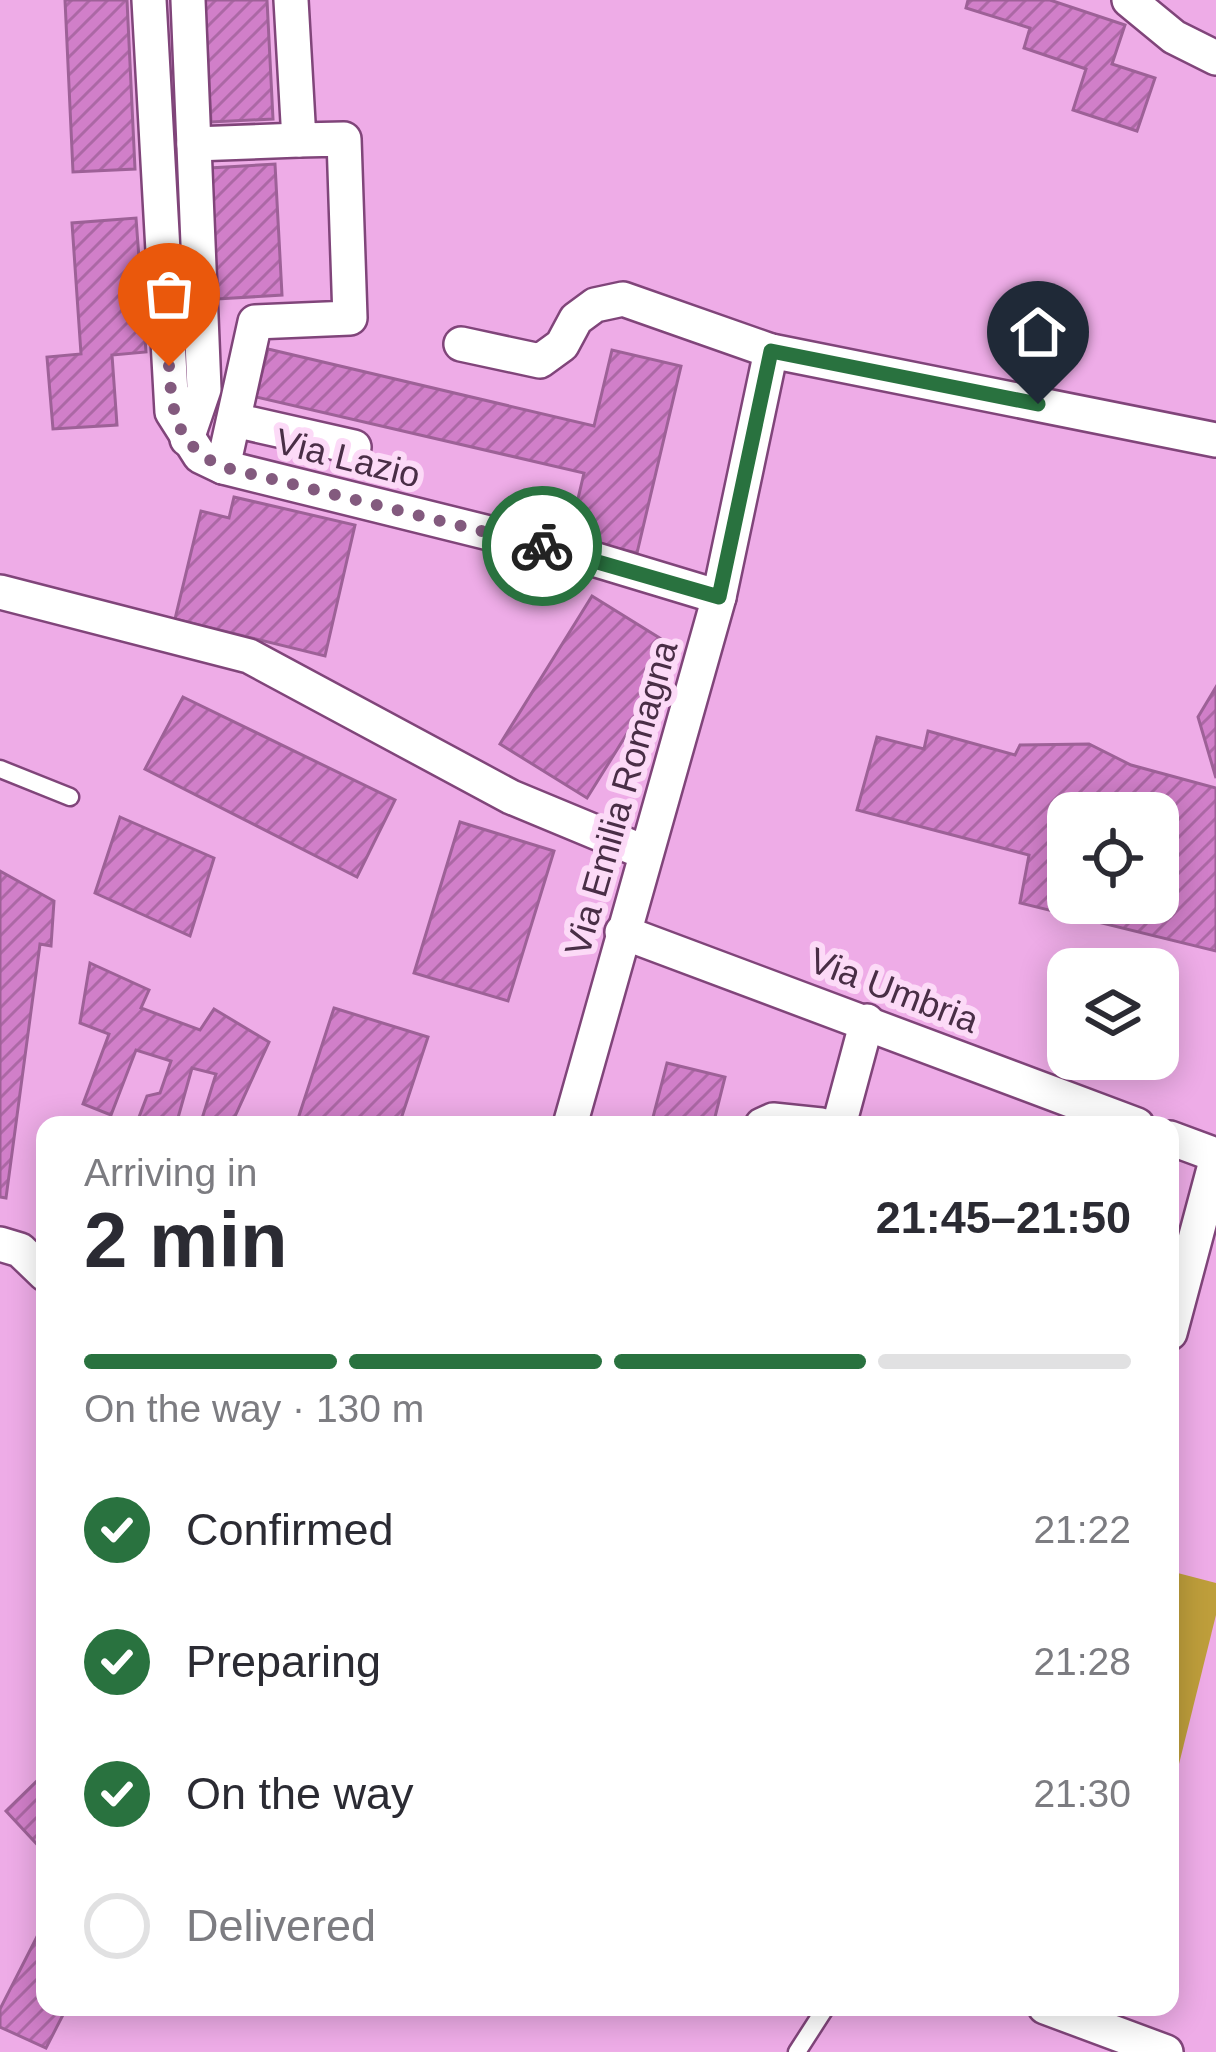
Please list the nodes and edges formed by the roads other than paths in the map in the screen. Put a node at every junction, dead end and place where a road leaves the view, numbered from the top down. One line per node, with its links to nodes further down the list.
1 (149, 0): 11 (street)
2 (188, 0): 7 (street)
3 (291, 0): 6 (street)
4 (1129, 0): 5 (street)
5 (1216, 58)
6 (299, 140): 7 (street); 10 (street)
7 (194, 144): 11 (street)
8 (461, 344): 9 (street)
9 (771, 351): 12 (street); 16 (street, Via Emilia Romagna)
10 (234, 420): 13 (street); 14 (street)
11 (187, 439): 14 (street, Via Lazio)
12 (1216, 440)
13 (354, 447)
14 (223, 467): 16 (street, Via Lazio)
15 (0, 592): 19 (street)
16 (719, 597): 19 (street, Via Emilia Romagna)
17 (0, 769): 18 (lane)
18 (70, 797)
19 (646, 854): 20 (street, Via Emilia Romagna)
20 (622, 932): 21 (street, Via Umbria); 22 (street, Via Emilia Romagna)
21 (867, 1021): 23 (street); 24 (street, Via Umbria)
22 (572, 1116)
23 (841, 1116)
24 (1114, 1116)
25 (1179, 1142): 26 (street)
26 (1216, 1158): 29 (street)
27 (0, 1244): 28 (street)
28 (36, 1265)
29 (1179, 1299)
30 (820, 2016): 32 (lane)
31 (1069, 2016): 33 (street)
32 (796, 2052)
33 (1166, 2052)

